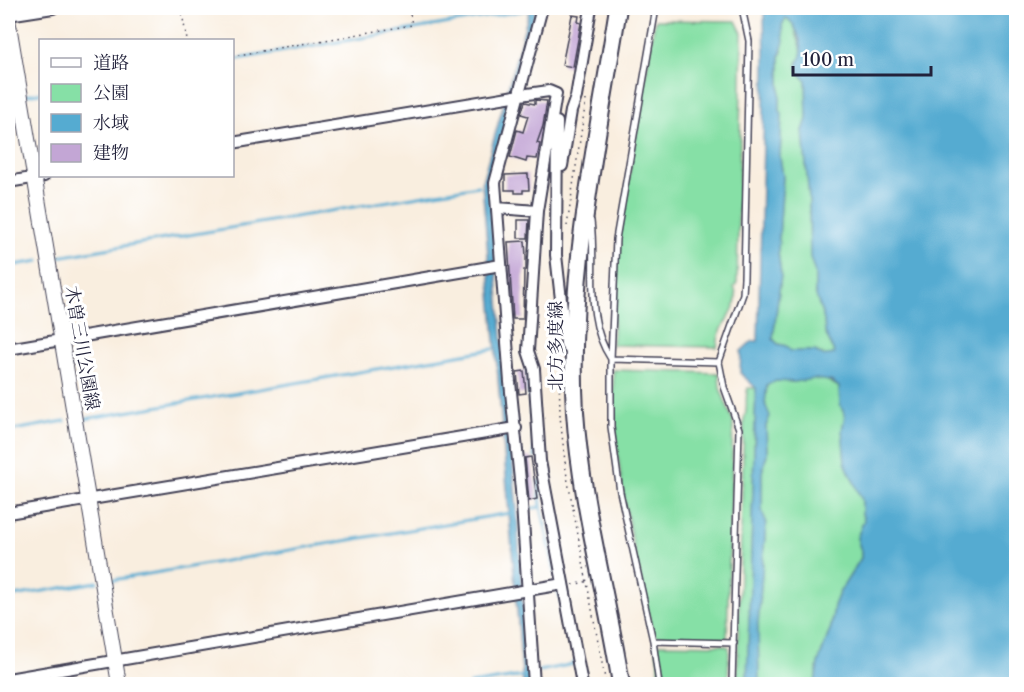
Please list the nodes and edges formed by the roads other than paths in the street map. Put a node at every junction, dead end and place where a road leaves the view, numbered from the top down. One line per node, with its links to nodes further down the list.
1 (53, 8): 7 (street)
2 (542, 8): 9 (street)
3 (591, 8): 14 (street)
4 (618, 8): 15 (main road, 北方多度線)
5 (656, 8): 22 (lane)
6 (742, 8): 23 (lane)
7 (8, 17): 11 (main road, 木曽三川公園線)
8 (556, 94): 9 (street); 14 (street); 17 (street)
9 (513, 96): 10 (street); 16 (street)
10 (234, 143)
11 (39, 176): 13 (street)
12 (39, 177): 19 (main road, 木曽三川公園線)
13 (8, 182)
14 (558, 187): 21 (street)
15 (585, 202): 21 (main road, 北方多度線); 22 (lane)
16 (497, 208): 17 (street); 18 (street)
17 (537, 211): 27 (street)
18 (497, 266): 19 (street); 24 (street)
19 (62, 339): 20 (street); 25 (main road, 木曽三川公園線)
20 (8, 349)
21 (574, 356): 36 (main road, 北方多度線)
22 (611, 359): 23 (lane); 29 (lane)
23 (719, 362): 30 (lane)
24 (510, 429): 25 (street); 28 (street)
25 (89, 500): 26 (street); 31 (main road, 木曽三川公園線)
26 (8, 513)
27 (563, 586): 28 (street); 35 (street)
28 (522, 592): 31 (street); 34 (street)
29 (653, 641): 30 (lane); 37 (lane)
30 (734, 643): 38 (lane)
31 (115, 661): 32 (street); 33 (main road, 木曽三川公園線)
32 (8, 679)
33 (119, 684)
34 (534, 684)
35 (582, 684)
36 (621, 684)
37 (658, 684)
38 (732, 684)

